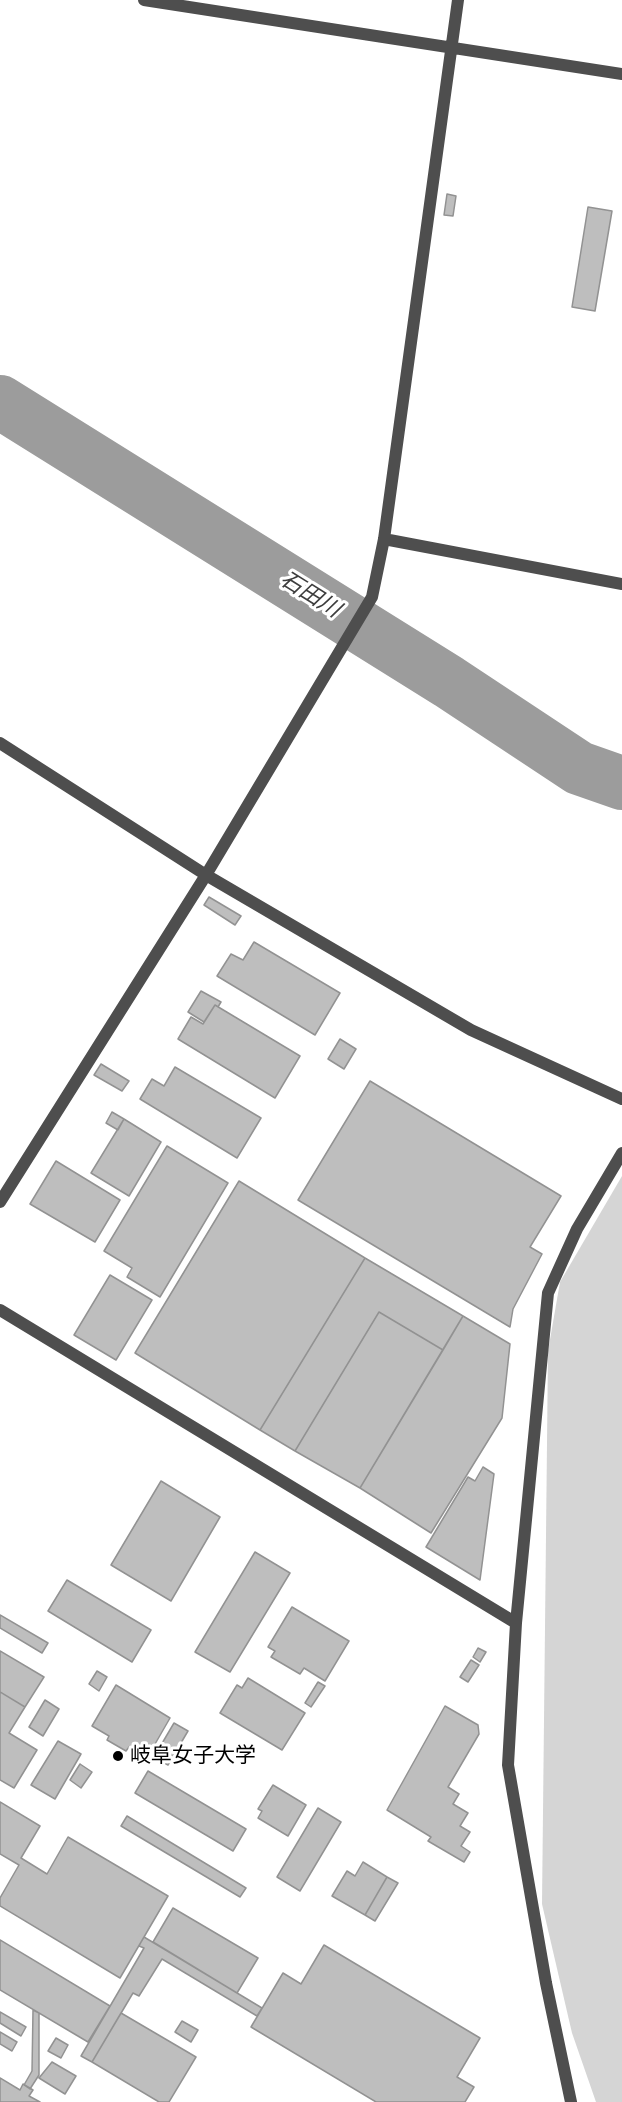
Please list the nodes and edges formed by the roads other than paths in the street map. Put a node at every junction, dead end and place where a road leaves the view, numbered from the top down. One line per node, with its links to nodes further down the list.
1 (144, 0): 3 (street)
2 (458, 0): 3 (street)
3 (451, 49): 4 (street); 5 (street)
4 (622, 74)
5 (384, 539): 6 (street); 8 (street)
6 (622, 584)
7 (0, 743): 8 (street)
8 (206, 874): 9 (street); 11 (street)
9 (622, 1099)
10 (622, 1154): 13 (street)
11 (0, 1202)
12 (0, 1310): 13 (street)
13 (516, 1623): 14 (street)
14 (571, 2102)

